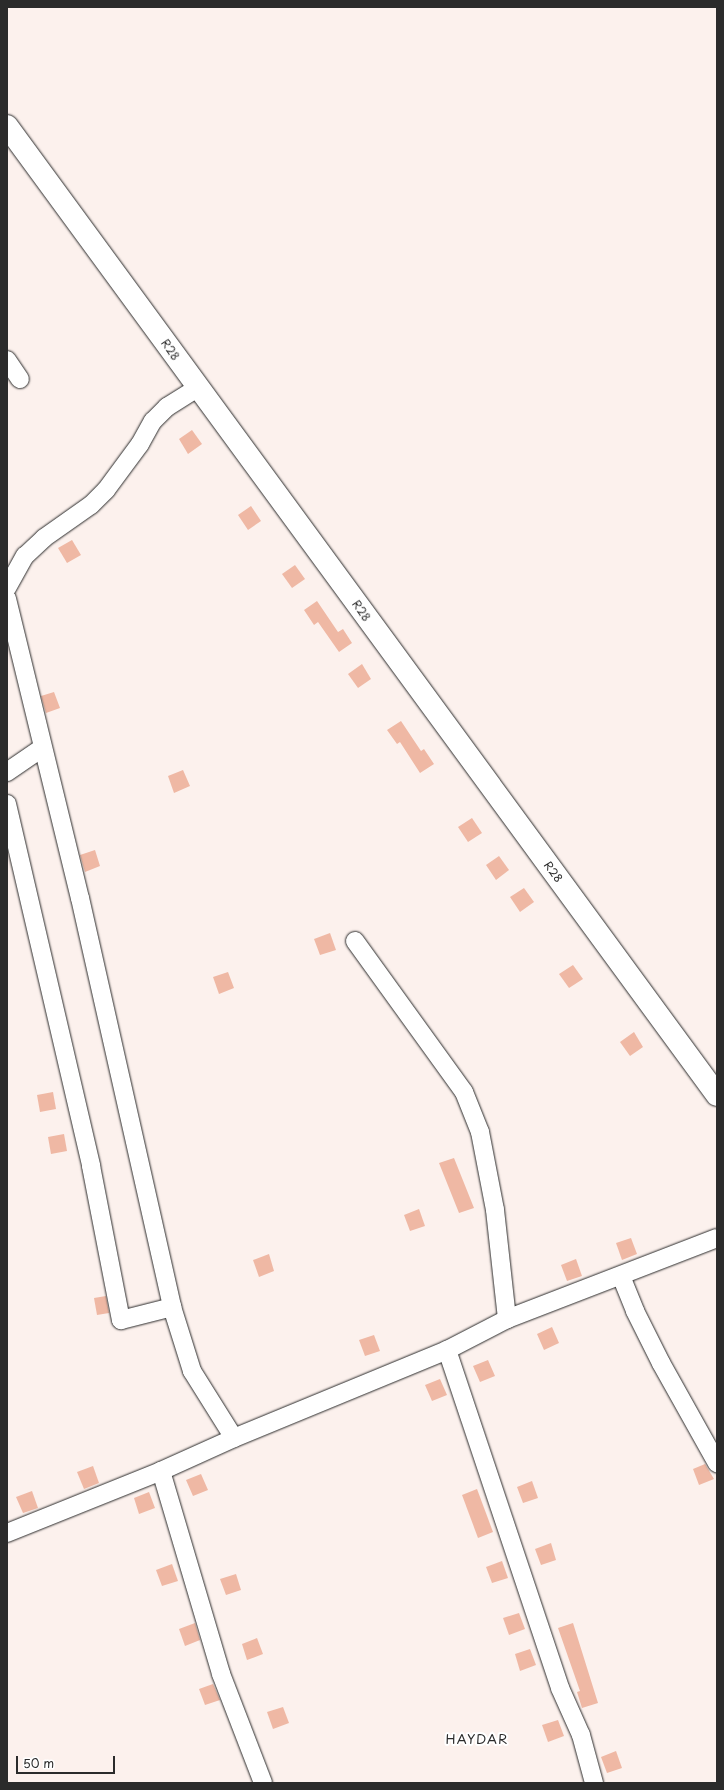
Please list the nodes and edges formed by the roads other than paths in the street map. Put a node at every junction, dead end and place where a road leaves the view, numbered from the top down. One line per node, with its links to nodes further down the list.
1 (7, 126): 4 (main road, R28)
2 (7, 360): 3 (street)
3 (20, 379)
4 (197, 388): 5 (street); 11 (main road, R28)
5 (7, 588)
6 (7, 599): 7 (street)
7 (42, 748): 8 (street); 14 (street)
8 (7, 772)
9 (7, 804): 14 (street)
10 (355, 941): 15 (street)
11 (717, 1095)
12 (717, 1238): 13 (street)
13 (621, 1276): 15 (street); 18 (street)
14 (172, 1307): 17 (street)
15 (507, 1319): 16 (street)
16 (447, 1350): 17 (street); 22 (street)
17 (234, 1438): 19 (street)
18 (717, 1463)
19 (162, 1472): 20 (street); 21 (street)
20 (7, 1533)
21 (263, 1783)
22 (594, 1783)

